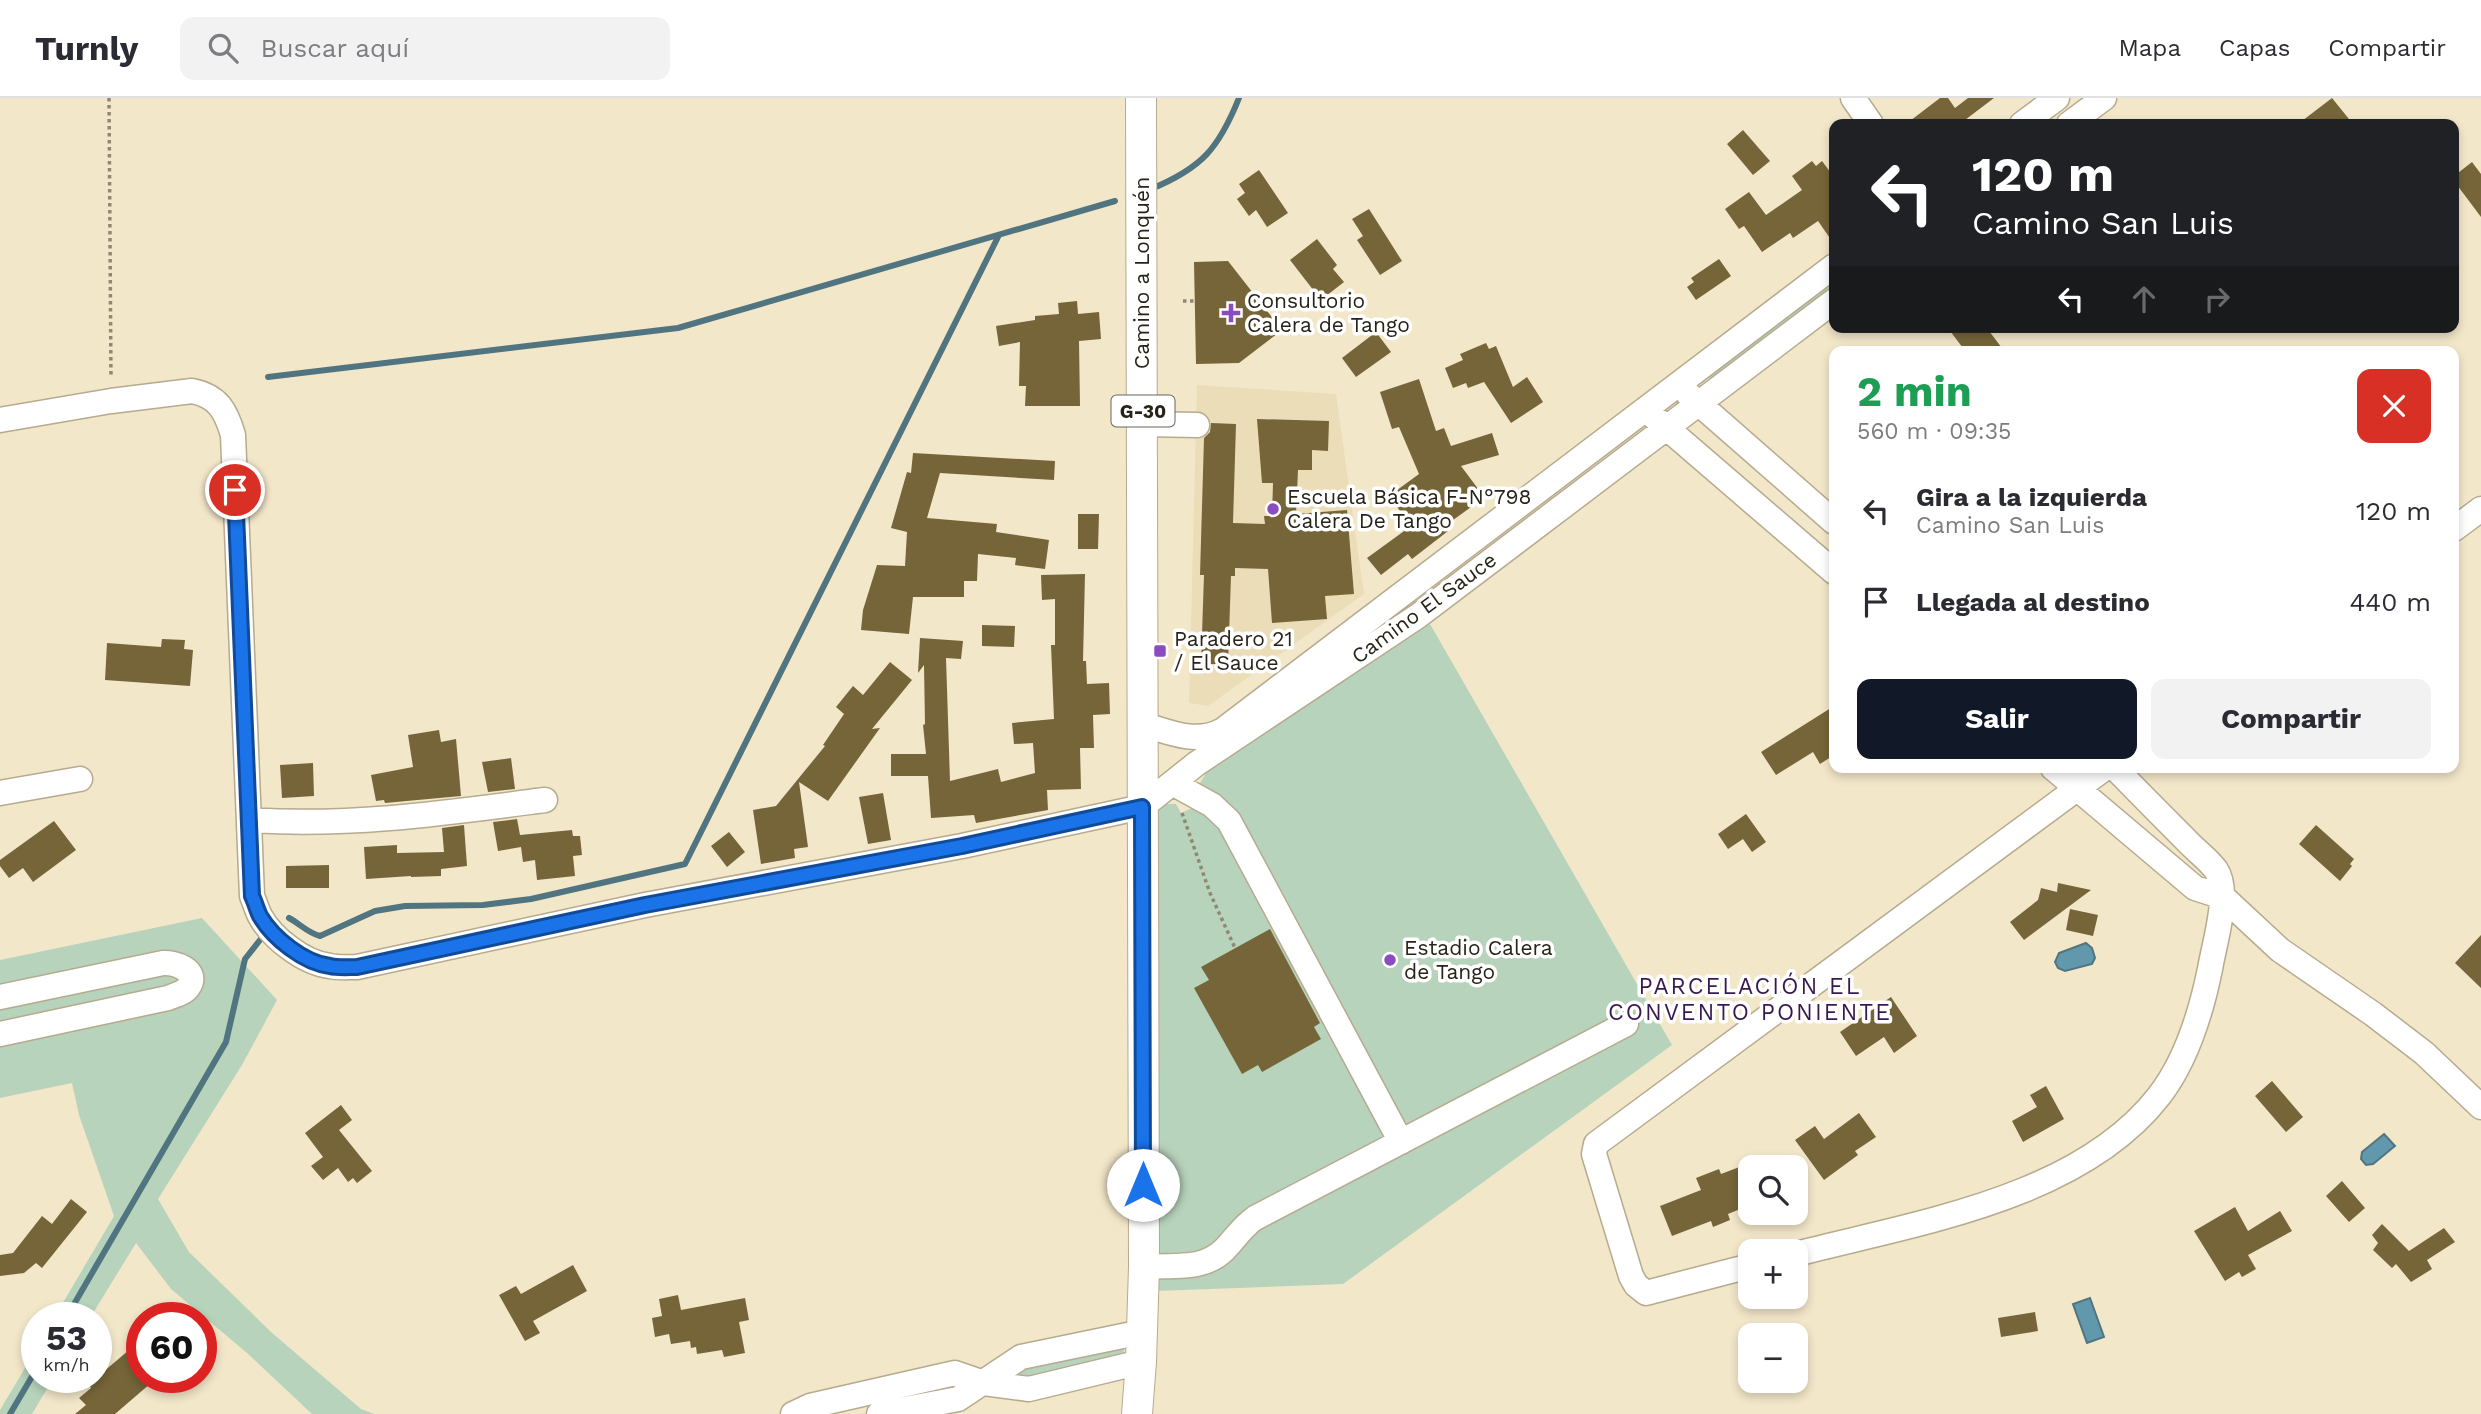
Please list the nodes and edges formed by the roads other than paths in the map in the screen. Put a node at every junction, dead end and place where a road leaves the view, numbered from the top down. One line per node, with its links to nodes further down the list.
1 (1141, 98): 14 (main road, Camino a Lonquén / G-30)
2 (1853, 98): 5 (street)
3 (2057, 98): 6 (street)
4 (2104, 98): 7 (street)
5 (1868, 119)
6 (2029, 119)
7 (2076, 119)
8 (1829, 270): 10 (street, Camino El Sauce)
9 (1829, 304): 11 (street, Camino El Sauce)
10 (1676, 384): 11 (street); 12 (street, Camino El Sauce)
11 (1698, 403): 16 (street, Camino El Sauce); 18 (street)
12 (1645, 409): 16 (street); 22 (street, Camino El Sauce)
13 (0, 421): 33 (street)
14 (1143, 424): 15 (street); 21 (main road, Camino a Lonquén / G-30)
15 (1197, 425)
16 (1666, 428): 20 (street); 23 (street, Camino El Sauce)
17 (2481, 509): 19 (street)
18 (1829, 518)
19 (2459, 525)
20 (1829, 568)
21 (1142, 723): 22 (street); 32 (main road, Camino a Lonquén / G-30)
22 (1192, 738): 23 (street)
23 (1196, 764): 28 (street, Camino El Sauce)
24 (2059, 773): 29 (street)
25 (2099, 773): 29 (street)
26 (2120, 773): 34 (street)
27 (80, 779): 30 (street)
28 (1172, 783): 32 (street, Camino El Sauce); 39 (street)
29 (2078, 790): 34 (street); 42 (street)
30 (0, 793)
31 (545, 800): 33 (street)
32 (1142, 807): 33 (street); 41 (main road, Camino a Lonquén / G-30)
33 (249, 820)
34 (2223, 897): 38 (street); 40 (street)
35 (0, 997): 37 (street)
36 (1626, 1024): 39 (street)
37 (0, 1034)
38 (2481, 1107)
39 (1401, 1142): 41 (street)
40 (1808, 1251)
41 (1144, 1267): 43 (main road, Camino a Lonquén / G-30)
42 (1738, 1269)
43 (1142, 1332): 44 (main road, Camino a Lonquén / G-30); 45 (street)
44 (1142, 1362): 45 (street); 48 (main road, Camino a Lonquén / G-30)
45 (984, 1383): 46 (street); 47 (street)
46 (793, 1414)
47 (879, 1414)
48 (1137, 1414)

